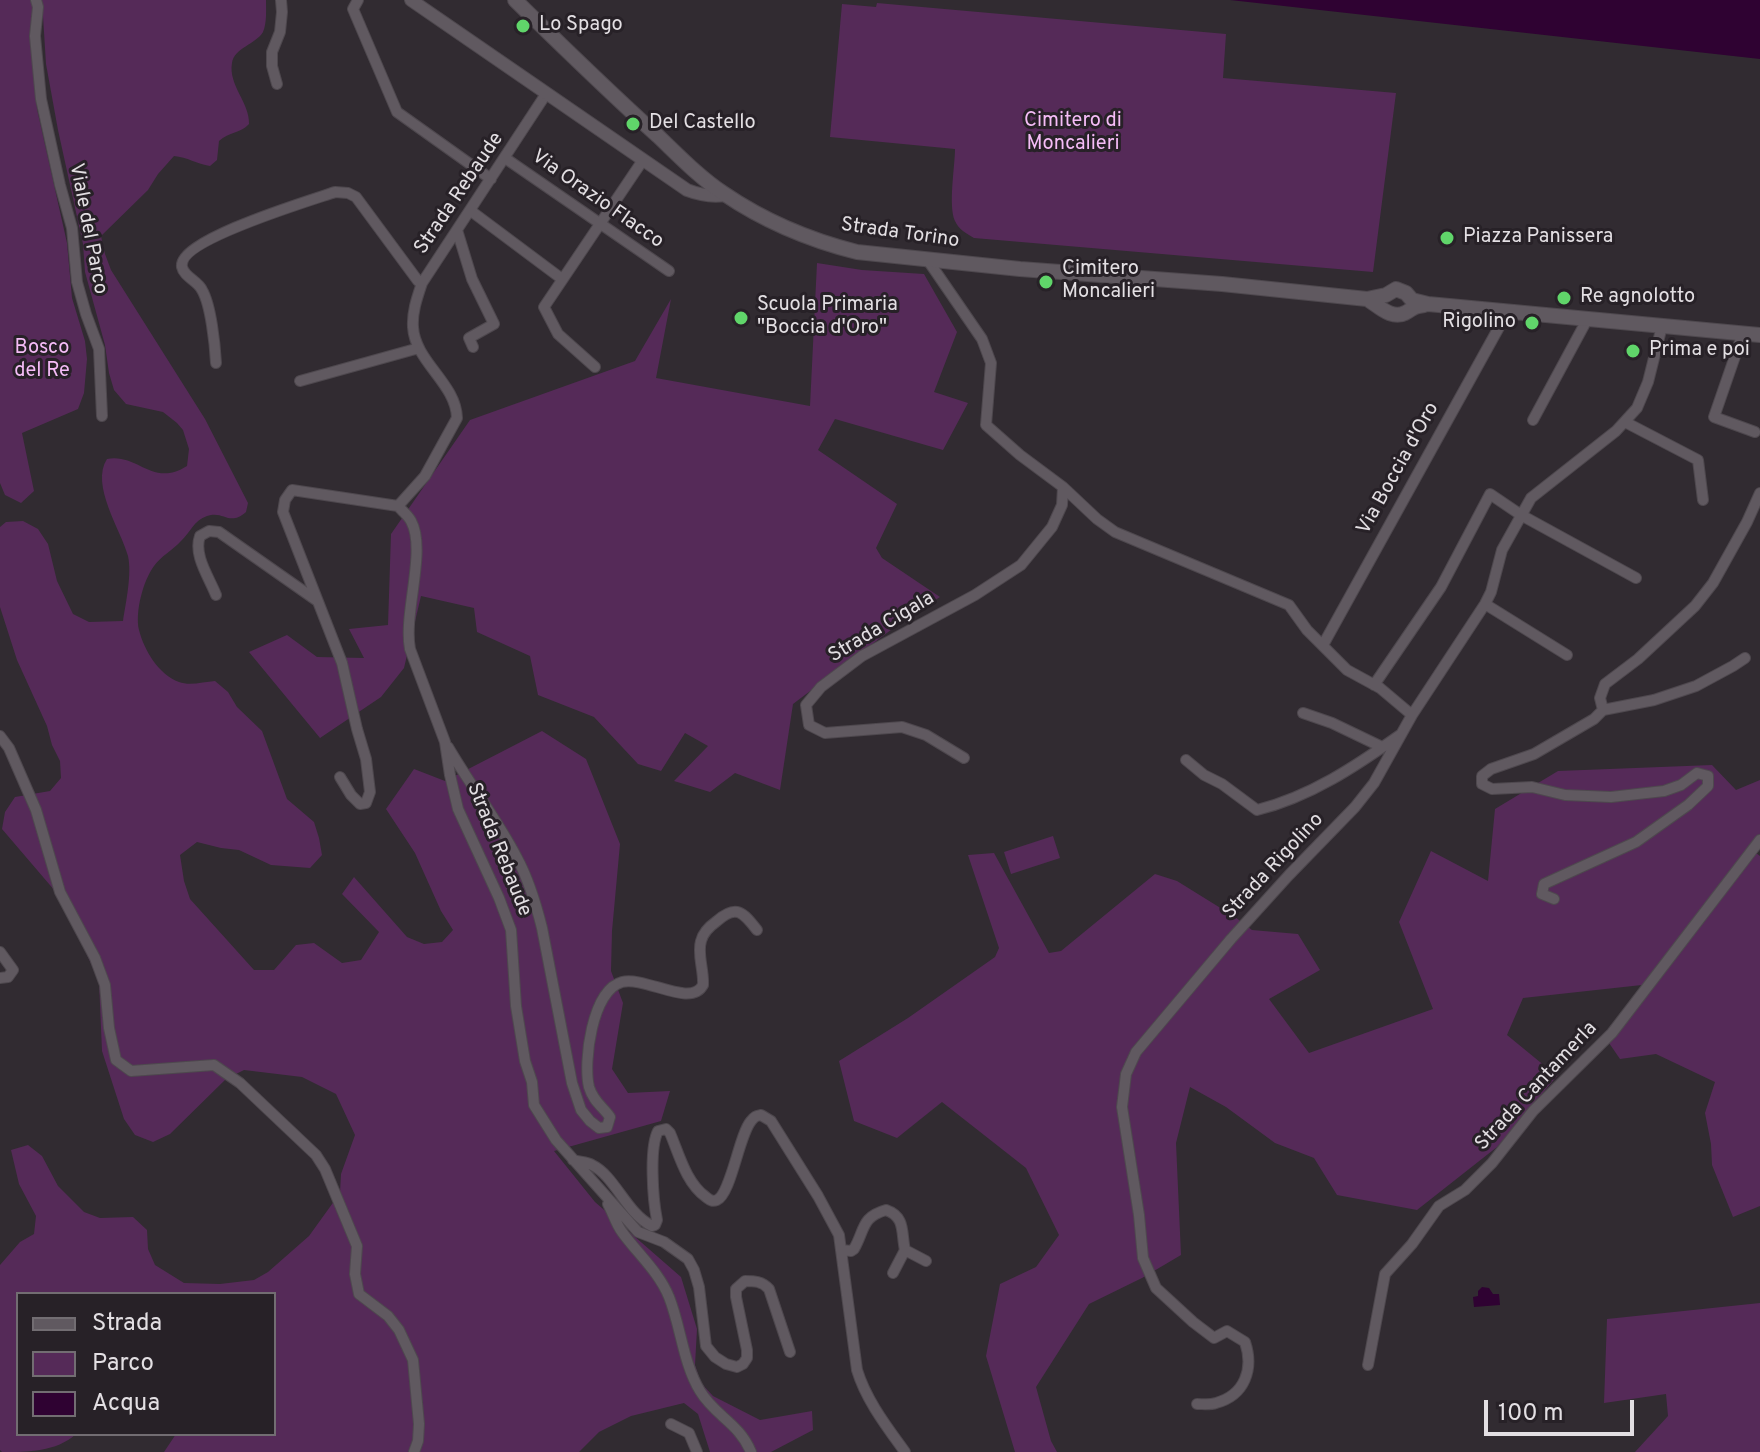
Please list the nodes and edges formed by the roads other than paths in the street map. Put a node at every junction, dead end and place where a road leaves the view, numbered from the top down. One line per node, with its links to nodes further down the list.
1 (36, 0): 31 (street, Viale del Parco)
2 (281, 0): 6 (street)
3 (358, 0): 10 (street)
4 (411, 0): 7 (street)
5 (515, 0): 11 (main road, Strada Torino)
6 (277, 84)
7 (546, 94): 8 (street, Strada Rebaude); 9 (street)
8 (505, 158): 10 (street, Strada Rebaude); 13 (street, Via Orazio Flacco)
9 (643, 160): 11 (street); 13 (street)
10 (491, 179): 12 (street, Strada Rebaude)
11 (725, 195): 15 (main road, Strada Torino)
12 (471, 211): 14 (street, Strada Rebaude); 17 (street)
13 (600, 223): 16 (street, Via Orazio Flacco); 17 (street)
14 (457, 230): 18 (street, Strada Rebaude); 26 (street)
15 (927, 259): 19 (main road, Strada Torino); 35 (street)
16 (669, 271)
17 (562, 279): 29 (street)
18 (422, 283): 27 (street, Strada Rebaude); 28 (street)
19 (1367, 299): 20 (main road, Strada Torino); 20 (main road, Strada Torino)
20 (1428, 304): 21 (main road, Strada Torino)
21 (1508, 311): 22 (main road, Strada Torino); 44 (street, Via Boccia d'Oro)
22 (1588, 318): 23 (main road, Strada Torino); 32 (street)
23 (1662, 326): 24 (main road, Strada Torino); 33 (street, Strada Rigolino)
24 (1743, 333): 25 (main road, Strada Torino); 34 (street)
25 (1760, 335)
26 (473, 347)
27 (419, 348): 30 (street); 38 (street, Strada Rebaude)
28 (216, 363)
29 (595, 367)
30 (300, 381)
31 (102, 416)
32 (1533, 420)
33 (1625, 422): 37 (street); 39 (street, Strada Rigolino)
34 (1755, 432)
35 (1063, 487): 44 (street); 55 (street, Strada Cigala)
36 (1760, 493): 48 (street)
37 (1703, 500)
38 (398, 506): 42 (street); 53 (street, Strada Rebaude)
39 (1521, 515): 40 (street); 43 (street, Strada Rigolino); 47 (street)
40 (1636, 578)
41 (216, 595): 42 (street)
42 (318, 601): 57 (street)
43 (1485, 604): 45 (street); 50 (street, Strada Rigolino)
44 (1323, 645): 47 (street)
45 (1567, 655)
46 (1745, 658): 48 (street)
47 (1374, 685): 50 (street)
48 (1603, 710): 59 (street)
49 (1303, 713): 54 (street)
50 (1412, 715): 51 (street, Strada Rigolino)
51 (1403, 733): 54 (street); 71 (street, Strada Rigolino)
52 (0, 736): 73 (street)
53 (445, 742): 60 (street); 63 (street, Strada Rebaude)
54 (1382, 747): 56 (street)
55 (964, 758)
56 (1186, 760)
57 (340, 777)
58 (1760, 840): 70 (street, Strada Cantamerla)
59 (1554, 899)
60 (757, 930)
61 (0, 952): 62 (street)
62 (0, 978)
63 (573, 1160): 64 (street, Strada Rebaude); 65 (street)
64 (604, 1195): 69 (street, Strada Rebaude); 75 (street)
65 (842, 1250): 66 (street); 76 (street)
66 (905, 1250): 67 (street); 68 (street)
67 (926, 1261)
68 (893, 1273)
69 (790, 1352)
70 (1368, 1365)
71 (1197, 1404)
72 (671, 1424): 74 (street)
73 (414, 1452)
74 (697, 1452)
75 (751, 1452)
76 (905, 1452)

